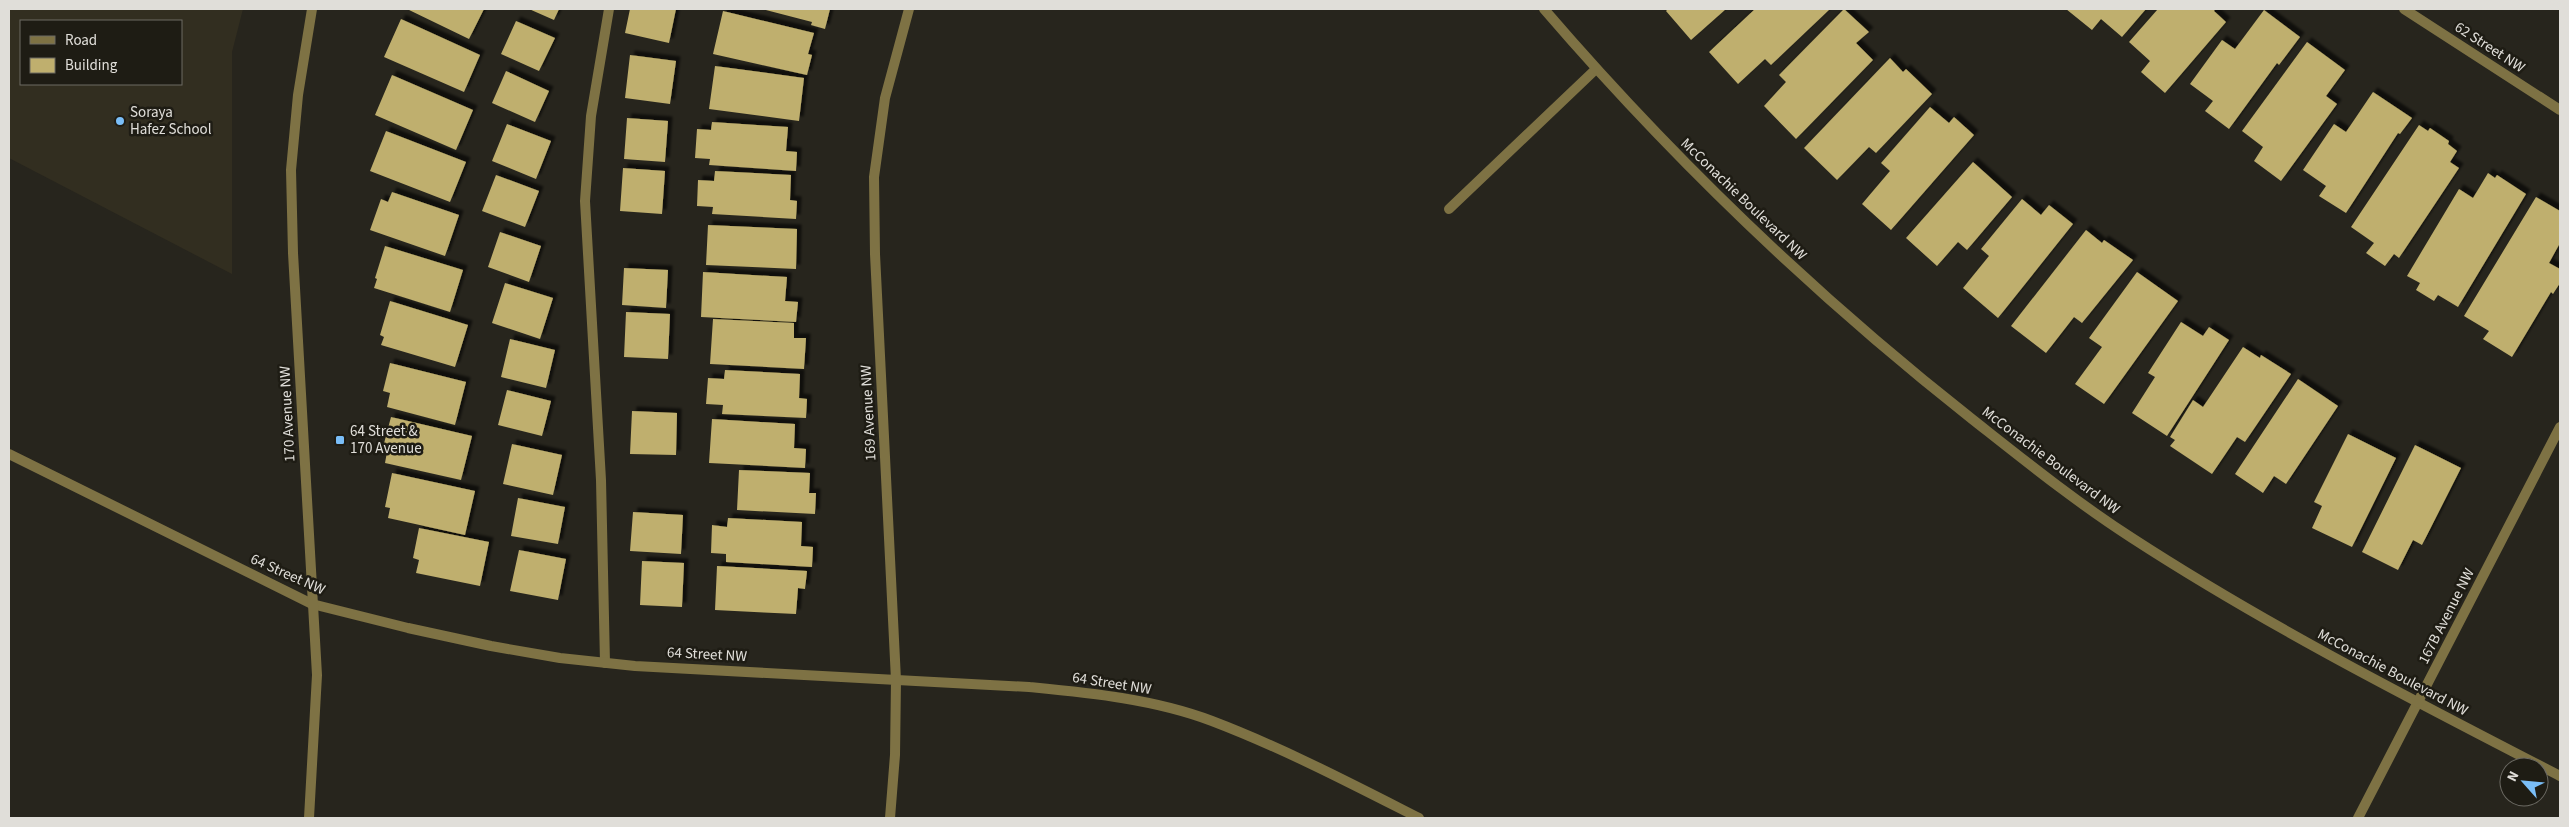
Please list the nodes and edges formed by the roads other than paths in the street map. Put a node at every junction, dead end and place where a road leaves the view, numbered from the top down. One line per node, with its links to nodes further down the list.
1 (312, 9): 11 (street, 170 Avenue NW)
2 (608, 9): 12 (street)
3 (909, 9): 13 (street, 169 Avenue NW)
4 (1544, 9): 6 (street, McConachie Boulevard NW)
5 (2404, 9): 7 (street, 62 Street NW)
6 (1596, 69): 8 (street); 14 (street, McConachie Boulevard NW)
7 (2560, 110)
8 (1449, 209)
9 (2560, 427): 14 (street, 167B Avenue NW)
10 (9, 454): 11 (street, 64 Street NW)
11 (312, 604): 12 (street, 64 Street NW); 16 (street, 170 Avenue NW)
12 (605, 663): 13 (street, 64 Street NW)
13 (896, 680): 17 (street, 169 Avenue NW); 18 (street, 64 Street NW)
14 (2418, 703): 15 (street, McConachie Boulevard NW); 19 (street, 167B Avenue NW)
15 (2560, 776)
16 (309, 818)
17 (890, 818)
18 (1419, 818)
19 (2358, 818)

